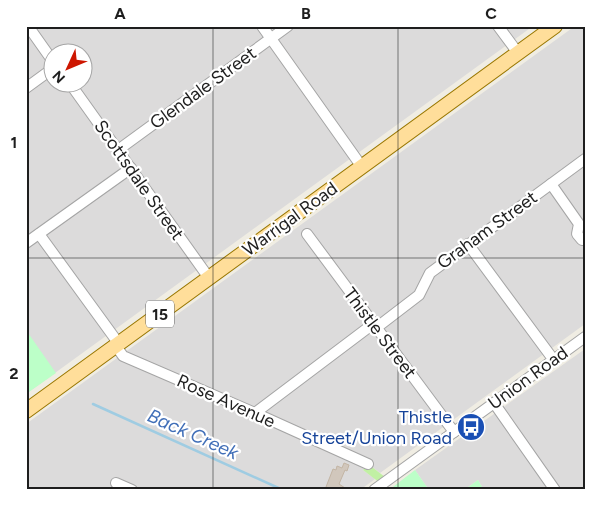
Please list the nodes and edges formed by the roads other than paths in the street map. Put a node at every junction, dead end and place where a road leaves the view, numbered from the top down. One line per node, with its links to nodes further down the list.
1 (28, 26): 7 (street)
2 (262, 26): 6 (street)
3 (288, 26): 6 (street, Glendale Street)
4 (498, 26): 8 (street)
5 (555, 26): 8 (main road, Warrigal Road / 15)
6 (271, 38): 12 (street, Glendale Street); 14 (street)
7 (42, 46)
8 (518, 53): 14 (main road, Warrigal Road / 15)
9 (42, 76): 10 (street)
10 (26, 88)
11 (76, 92): 12 (street, Scottsdale Street)
12 (118, 150): 15 (street, Scottsdale Street)
13 (585, 159): 16 (street, Graham Street)
14 (362, 167): 23 (main road, Warrigal Road / 15)
15 (131, 168): 18 (street); 23 (street, Scottsdale Street)
16 (551, 184): 17 (street); 22 (street, Graham Street)
17 (582, 224): 20 (street)
18 (39, 234): 21 (street); 26 (street, Rose Avenue)
19 (307, 234): 24 (street, Thistle Street)
20 (585, 240)
21 (26, 243)
22 (468, 244): 24 (street, Graham Street); 27 (street)
23 (209, 278): 26 (main road, Warrigal Road / 15)
24 (375, 326): 30 (street, Graham Street); 31 (street, Thistle Street)
25 (585, 337): 27 (street, Union Road)
26 (117, 345): 29 (main road, Warrigal Road / 15); 30 (street, Rose Avenue)
27 (553, 360): 28 (street, Union Road)
28 (494, 403): 31 (street, Union Road); 36 (street)
29 (26, 411)
30 (254, 412): 32 (street, Rose Avenue)
31 (454, 432): 35 (street, Union Road)
32 (368, 464)
33 (116, 483): 34 (street)
34 (132, 490)
35 (374, 490)
36 (555, 490)

